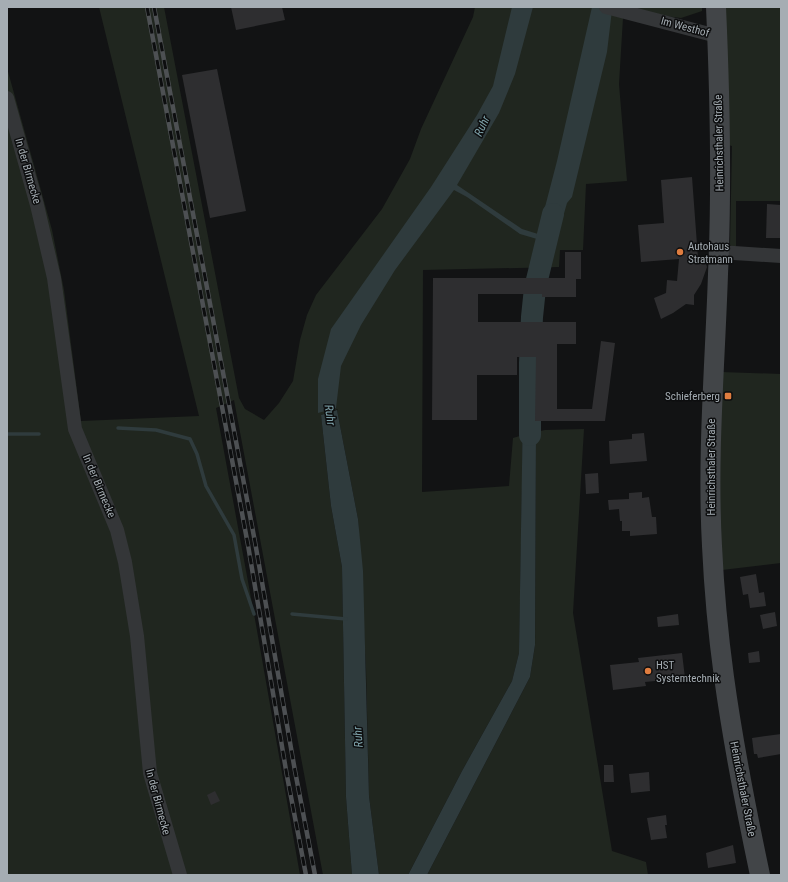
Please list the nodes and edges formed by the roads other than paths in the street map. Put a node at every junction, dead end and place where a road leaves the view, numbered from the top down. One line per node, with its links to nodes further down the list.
1 (606, 7): 3 (street, Im Westhof)
2 (716, 7): 3 (main road, Heinrichsthaler Straße)
3 (717, 36): 5 (main road, Heinrichsthaler Straße)
4 (7, 98): 7 (street, In der Birmecke)
5 (719, 252): 6 (street); 8 (main road, Heinrichsthaler Straße)
6 (781, 256)
7 (180, 875)
8 (760, 875)

